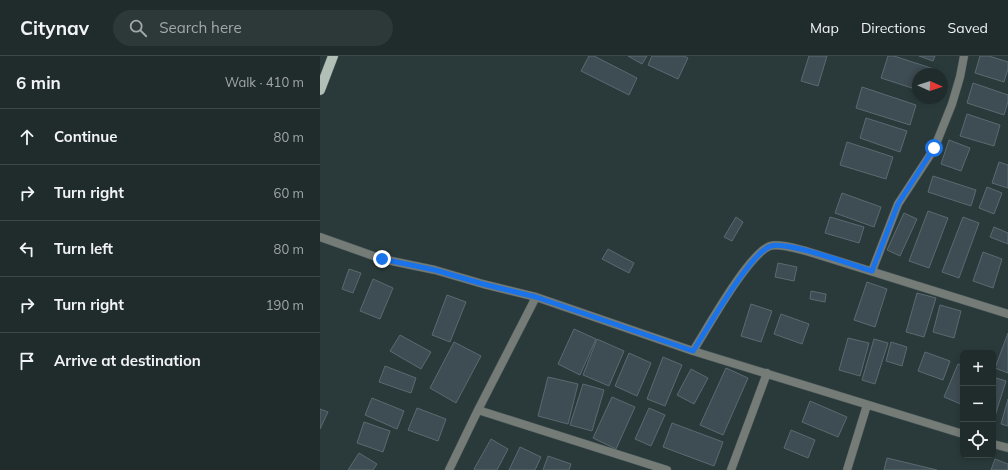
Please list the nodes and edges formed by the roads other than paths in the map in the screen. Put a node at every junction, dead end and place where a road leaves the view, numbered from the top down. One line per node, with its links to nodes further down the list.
1 (333, 56): 3 (main road)
2 (964, 56): 5 (street)
3 (320, 90)
4 (320, 237): 6 (street)
5 (872, 271): 7 (street); 8 (street)
6 (536, 297): 8 (street); 11 (street)
7 (1008, 314)
8 (693, 351): 9 (street)
9 (767, 373): 10 (street); 17 (street)
10 (868, 405): 12 (street); 18 (street)
11 (478, 410): 15 (street); 16 (street)
12 (960, 433)
13 (996, 445): 14 (street)
14 (1008, 448)
15 (449, 470)
16 (667, 470)
17 (731, 470)
18 (847, 470)

